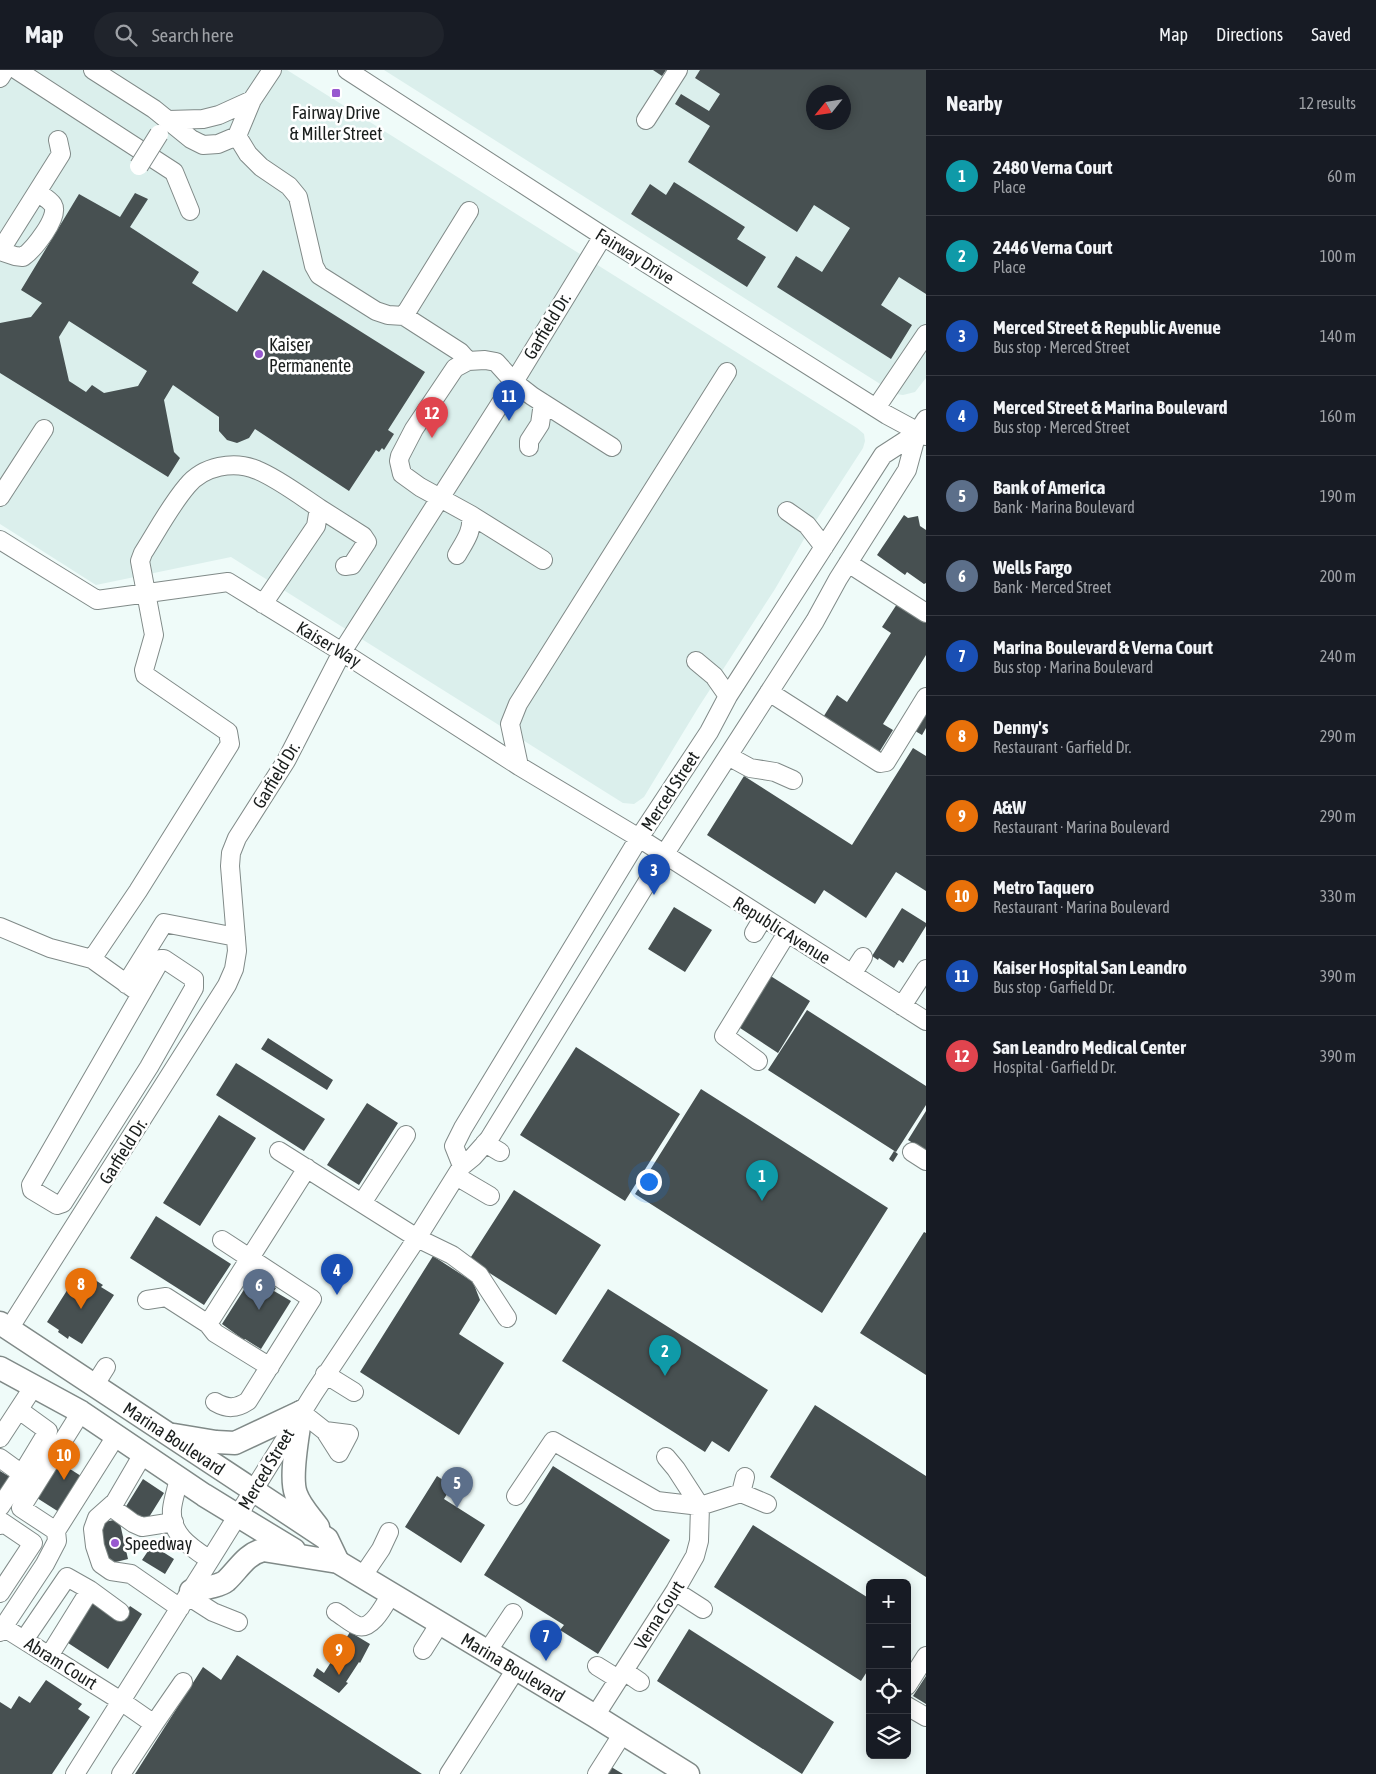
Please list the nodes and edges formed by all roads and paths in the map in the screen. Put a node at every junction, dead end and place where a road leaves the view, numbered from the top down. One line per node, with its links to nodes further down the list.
1 (4, 70): 7 (street)
2 (17, 70): 15 (street)
3 (93, 70): 10 (street)
4 (272, 70): 8 (street)
5 (347, 70): 17 (street, Fairway Drive)
6 (678, 70): 9 (street)
7 (0, 78)
8 (252, 100): 10 (street); 11 (street)
9 (646, 120)
10 (163, 127): 11 (street); 13 (street, bridge)
11 (237, 136): 19 (street)
12 (58, 140): 14 (street)
13 (139, 166)
14 (37, 192): 18 (street); 18 (street)
15 (190, 211)
16 (469, 211): 19 (street)
17 (603, 236): 23 (street, Garfield Dr.); 25 (street, Fairway Drive)
18 (0, 251)
19 (404, 316): 21 (street)
20 (926, 334): 25 (street)
21 (468, 361): 23 (street); 30 (street)
22 (727, 372): 50 (street)
23 (514, 382): 24 (street); 30 (street, Garfield Dr.)
24 (543, 403): 28 (street); 29 (street)
25 (876, 408): 27 (street, Fairway Drive)
26 (44, 429): 31 (street)
27 (923, 429): 36 (street, Merced Street); 39 (street, Merced Street)
28 (529, 446)
29 (612, 447)
30 (440, 496): 34 (street); 44 (street, Garfield Dr.)
31 (0, 497)
32 (319, 508): 40 (street); 41 (street); 42 (street)
33 (788, 511): 36 (street)
34 (470, 515): 37 (street); 38 (street)
35 (0, 540): 41 (street, Kaiser Way)
36 (824, 547): 47 (street, Merced Street)
37 (457, 555)
38 (543, 560)
39 (848, 563): 43 (street); 46 (street, Merced Street)
40 (345, 566)
41 (147, 593): 42 (street, Kaiser Way); 60 (street)
42 (263, 604): 44 (street, Kaiser Way)
43 (926, 613)
44 (342, 652): 50 (street, Kaiser Way); 58 (street, Garfield Dr.)
45 (696, 661): 47 (street)
46 (769, 692): 48 (street); 49 (street, Merced Street)
47 (728, 696): 52 (street, Merced Street)
48 (926, 697)
49 (728, 756): 51 (street); 53 (street, Merced Street)
50 (519, 766): 52 (street, Kaiser Way)
51 (793, 780)
52 (639, 838): 53 (street, Republic Avenue); 71 (street, Merced Street)
53 (664, 855): 54 (street, Republic Avenue); 71 (street, Merced Street)
54 (763, 918): 56 (street); 57 (street, Republic Avenue)
55 (0, 926): 60 (street)
56 (754, 933)
57 (787, 933): 62 (street, Republic Avenue); 67 (street)
58 (236, 937): 63 (street); 80 (street, Garfield Dr.)
59 (863, 957): 62 (street)
60 (92, 959): 63 (street)
61 (926, 969): 65 (street)
62 (852, 974): 65 (street, Republic Avenue)
63 (126, 984): 64 (street)
64 (141, 994): 64 (street)
65 (902, 1006): 66 (street, Republic Avenue)
66 (926, 1021)
67 (758, 1061)
68 (406, 1135): 73 (street)
69 (279, 1151): 70 (street)
70 (306, 1168): 73 (street); 76 (street)
71 (459, 1171): 72 (street); 74 (street, Merced Street)
72 (490, 1196)
73 (362, 1203): 74 (street)
74 (416, 1238): 78 (street); 84 (street, Merced Street)
75 (222, 1240): 76 (street)
76 (250, 1258): 79 (street); 82 (street)
77 (147, 1300): 79 (street)
78 (507, 1318)
79 (208, 1324): 82 (street)
80 (3, 1329): 86 (main road, Marina Boulevard)
81 (106, 1367): 86 (street)
82 (270, 1367): 88 (street)
83 (0, 1368): 85 (main road, Marina Boulevard)
84 (326, 1374): 87 (street); 91 (street, Merced Street)
85 (34, 1386): 89 (street); 90 (main road, Marina Boulevard)
86 (94, 1386): 93 (main road, Marina Boulevard)
87 (354, 1392)
88 (215, 1402)
89 (18, 1410): 95 (street); 99 (street)
90 (81, 1412): 94 (main road, Marina Boulevard); 109 (street)
91 (301, 1412): 92 (street); 93 (main road); 101 (street, Merced Street); 111 (main road)
92 (325, 1431)
93 (165, 1434): 101 (main road, Marina Boulevard)
94 (116, 1436): 96 (main road, Marina Boulevard); 109 (street)
95 (0, 1438)
96 (143, 1454): 100 (main road, Marina Boulevard); 105 (street)
97 (666, 1457): 104 (street)
98 (0, 1458): 99 (street)
99 (22, 1474): 107 (street)
100 (179, 1478): 106 (main road, Marina Boulevard); 108 (street)
101 (252, 1490): 106 (street, Merced Street); 111 (main road, Marina Boulevard)
102 (516, 1496): 104 (street)
103 (767, 1504): 104 (street)
104 (700, 1506): 117 (street, Verna Court)
105 (111, 1507): 108 (street); 120 (street)
106 (238, 1516): 112 (main road, Marina Boulevard); 113 (street, Merced Street)
107 (0, 1518): 118 (street)
108 (174, 1522): 113 (street)
109 (56, 1531): 127 (street)
110 (389, 1532): 115 (street)
111 (327, 1539): 114 (main road)
112 (305, 1557): 114 (main road, Marina Boulevard); 120 (main road)
113 (210, 1560): 120 (street, Merced Street)
114 (338, 1562): 115 (main road, Marina Boulevard)
115 (362, 1577): 119 (main road, Marina Boulevard)
116 (90, 1590): 122 (street); 128 (street); 131 (street)
117 (675, 1591): 121 (street); 135 (street, Verna Court)
118 (0, 1593)
119 (391, 1594): 123 (street); 126 (main road, Marina Boulevard)
120 (186, 1598): 125 (street); 139 (street, Merced Street)
121 (703, 1609)
122 (120, 1612)
123 (336, 1612)
124 (513, 1613): 130 (street)
125 (238, 1622)
126 (440, 1624): 129 (street); 130 (main road, Marina Boulevard)
127 (1, 1628): 128 (street, Abram Court)
128 (24, 1640): 131 (street, Abram Court)
129 (423, 1650)
130 (487, 1652): 134 (main road, Marina Boulevard)
131 (49, 1656): 139 (street, Abram Court)
132 (926, 1656): 136 (street)
133 (597, 1666): 135 (street)
134 (516, 1669): 141 (main road, Marina Boulevard); 147 (street)
135 (621, 1675): 138 (street); 141 (street, Verna Court)
136 (911, 1680)
137 (183, 1682): 143 (street)
138 (640, 1682)
139 (121, 1701): 143 (street, Abram Court); 145 (street, Merced Street)
140 (911, 1708): 142 (street)
141 (595, 1716): 144 (main road, Marina Boulevard)
142 (926, 1717)
143 (154, 1724): 146 (street)
144 (623, 1733): 148 (street); 149 (main road, Marina Boulevard)
145 (75, 1774)
146 (121, 1774)
147 (449, 1774)
148 (596, 1774)
149 (688, 1774)

